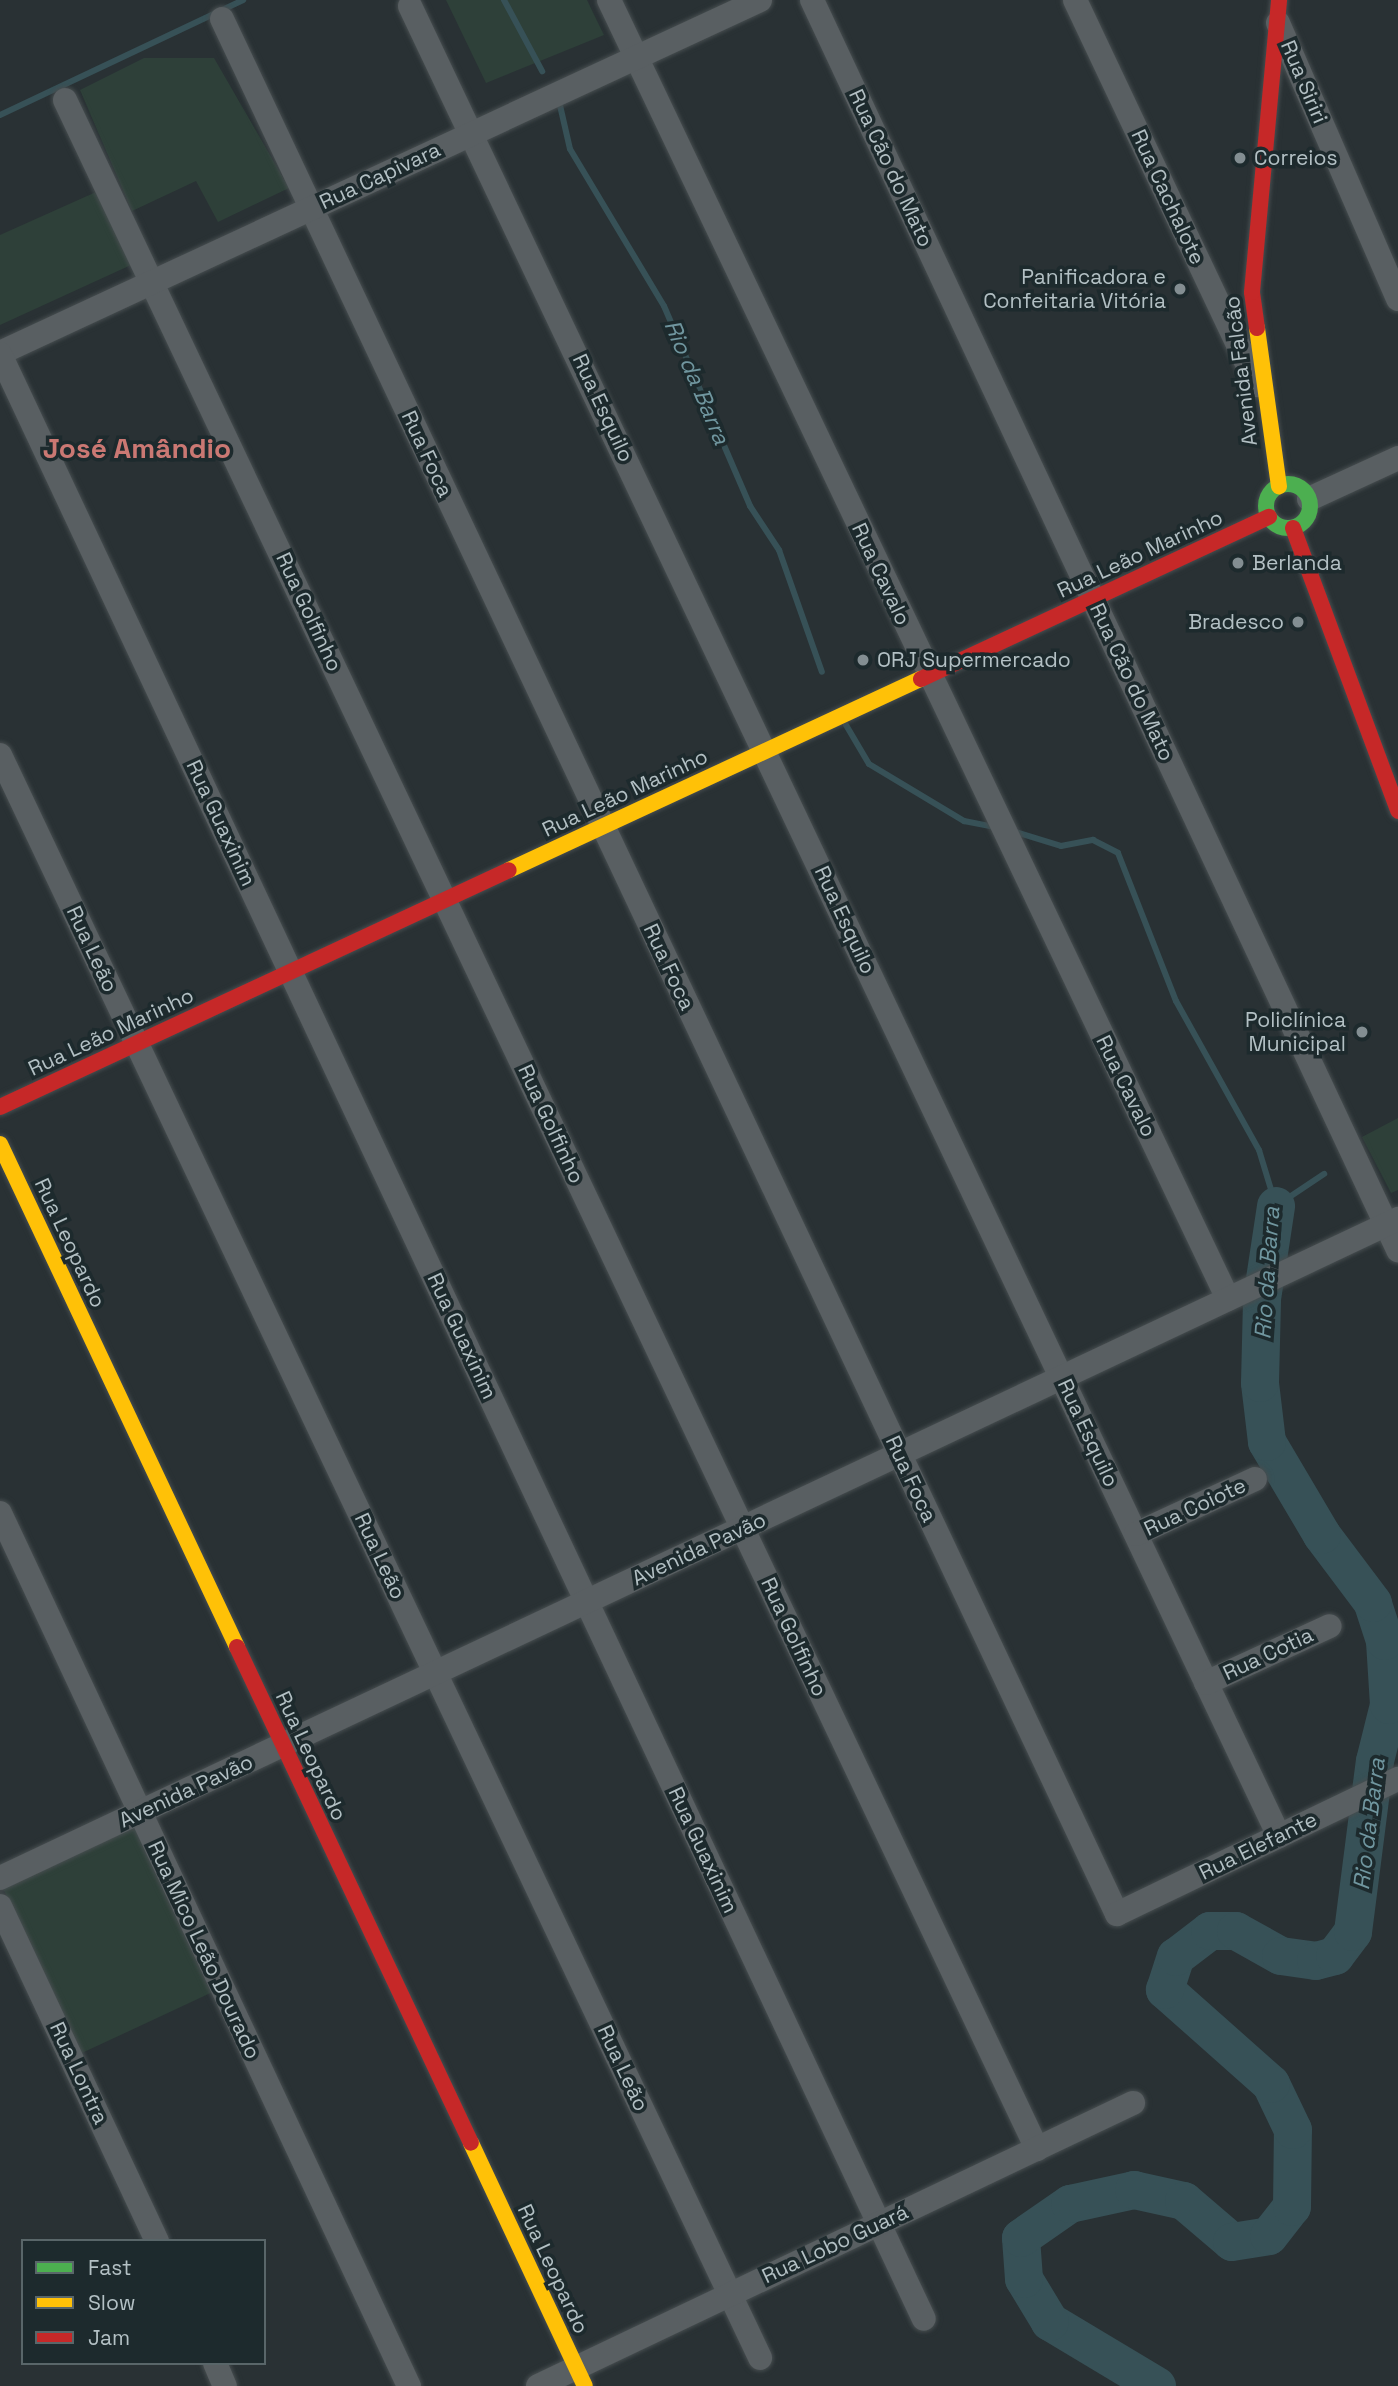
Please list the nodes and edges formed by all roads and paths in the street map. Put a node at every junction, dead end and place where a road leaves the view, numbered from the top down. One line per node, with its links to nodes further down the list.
1 (609, 0): 8 (street, Rua Cavalo)
2 (760, 0): 8 (street, Rua Capivara)
3 (812, 0): 21 (street, Rua Cão do Mato)
4 (1075, 0): 15 (street, Rua Cachalote)
5 (410, 6): 10 (street, Rua Esquilo)
6 (1275, 6): 13 (street, Rua Siriri); 15 (street, Avenida Falcão)
7 (222, 19): 11 (street, Rua Foca)
8 (636, 58): 10 (street, Rua Capivara); 22 (street, Rua Cavalo)
9 (65, 100): 12 (street, Rua Golfinho)
10 (473, 134): 11 (street, Rua Capivara); 23 (street, Rua Esquilo)
11 (311, 208): 12 (street, Rua Capivara); 26 (street, Rua Foca)
12 (152, 282): 14 (street, Rua Capivara); 27 (street, Rua Golfinho)
13 (1398, 299)
14 (0, 353): 28 (street, Rua Guaxinim)
15 (1261, 394): 17 (street, Avenida Falcão)
16 (1398, 458): 18 (street)
17 (1279, 486): 18 (street); 19 (street)
18 (1309, 499): 20 (street)
19 (1269, 517): 20 (street); 21 (street, Rua Leão Marinho)
20 (1293, 528): 25 (street)
21 (1093, 599): 22 (street, Rua Leão Marinho); 32 (street, Rua Cão do Mato)
22 (929, 675): 23 (street, Rua Leão Marinho); 34 (street, Rua Cavalo)
23 (765, 751): 26 (street, Rua Leão Marinho); 35 (street, Rua Esquilo)
24 (0, 755): 29 (street, Rua Leão)
25 (1398, 811)
26 (603, 827): 27 (street, Rua Leão Marinho); 36 (street, Rua Foca)
27 (445, 900): 28 (street, Rua Leão Marinho); 39 (street, Rua Golfinho)
28 (291, 972): 29 (street, Rua Leão Marinho); 41 (street, Rua Guaxinim)
29 (137, 1044): 30 (street, Rua Leão Marinho); 43 (street, Rua Leão)
30 (0, 1107)
31 (0, 1144): 45 (street, Rua Leopardo)
32 (1392, 1222): 33 (street, Rua Cão do Mato); 34 (street, Avenida Pavão)
33 (1398, 1250)
34 (1228, 1299): 35 (street, Avenida Pavão)
35 (1062, 1378): 36 (street, Avenida Pavão); 40 (street, Rua Esquilo)
36 (899, 1454): 39 (street, Avenida Pavão); 51 (street, Rua Foca)
37 (1255, 1479): 40 (street, Rua Coiote)
38 (0, 1513): 47 (street, Rua Mico Leão Dourado)
39 (743, 1528): 41 (street, Avenida Pavão); 53 (street, Rua Golfinho)
40 (1136, 1534): 44 (street, Rua Esquilo)
41 (587, 1602): 43 (street, Avenida Pavão); 54 (street, Rua Guaxinim)
42 (1331, 1626): 44 (street, Rua Cotia)
43 (435, 1673): 45 (street, Avenida Pavão); 56 (street, Rua Leão)
44 (1206, 1683): 48 (street, Rua Esquilo)
45 (283, 1745): 47 (street, Avenida Pavão); 60 (street, Rua Leopardo)
46 (1392, 1781): 48 (street, Rua Elefante)
47 (140, 1812): 49 (street, Avenida Pavão); 62 (street, Rua Mico Leão Dourado)
48 (1279, 1836): 51 (street, Rua Elefante)
49 (0, 1878)
50 (0, 1906): 55 (street, Rua Lontra)
51 (1117, 1914)
52 (1133, 2103): 53 (street, Rua Lobo Guará)
53 (1037, 2149): 54 (street, Rua Lobo Guará)
54 (879, 2224): 56 (street, Rua Lobo Guará); 57 (street, Rua Guaxinim)
55 (156, 2239)
56 (730, 2294): 58 (street, Rua Leão); 60 (street, Rua Lobo Guará)
57 (924, 2319)
58 (760, 2358)
59 (216, 2365): 61 (street)
60 (581, 2377): 63 (street, Rua Lobo Guará)
61 (225, 2386)
62 (409, 2386)
63 (538, 2386)

